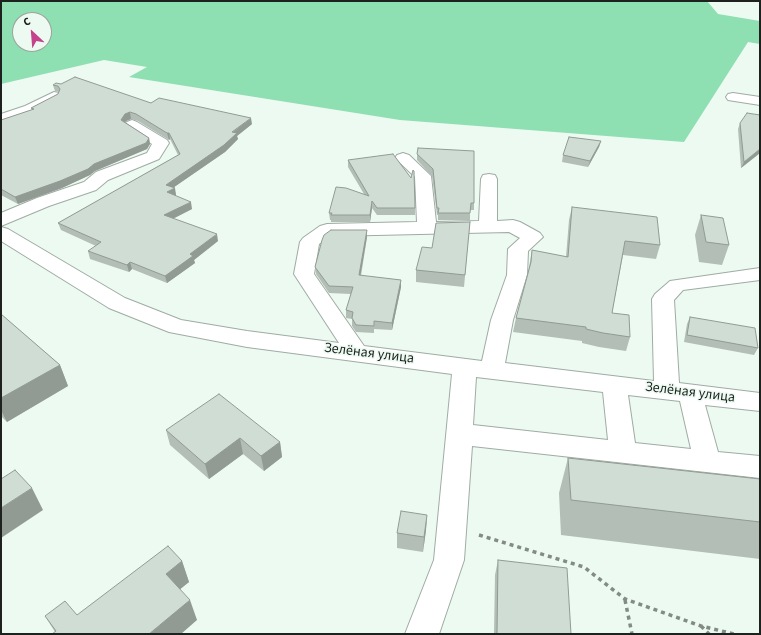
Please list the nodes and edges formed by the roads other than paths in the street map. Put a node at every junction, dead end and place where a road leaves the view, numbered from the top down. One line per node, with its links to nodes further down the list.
1 (54, 96): 4 (street)
2 (733, 97): 3 (street)
3 (760, 102)
4 (1, 119)
5 (132, 125): 8 (street)
6 (403, 158): 10 (street)
7 (488, 179): 9 (street)
8 (1, 220)
9 (488, 226): 10 (street); 14 (street)
10 (427, 228): 13 (street)
11 (1, 233): 13 (street, Зелёная улица)
12 (760, 274): 16 (street)
13 (357, 353): 14 (street, Зелёная улица)
14 (478, 368): 15 (street, Зелёная улица); 18 (street)
15 (614, 384): 16 (street, Зелёная улица); 19 (street)
16 (679, 392): 17 (street, Зелёная улица); 20 (street)
17 (760, 402)
18 (459, 434): 19 (street); 22 (street)
19 (623, 452): 20 (street)
20 (707, 461): 21 (street)
21 (760, 467)
22 (422, 634)

